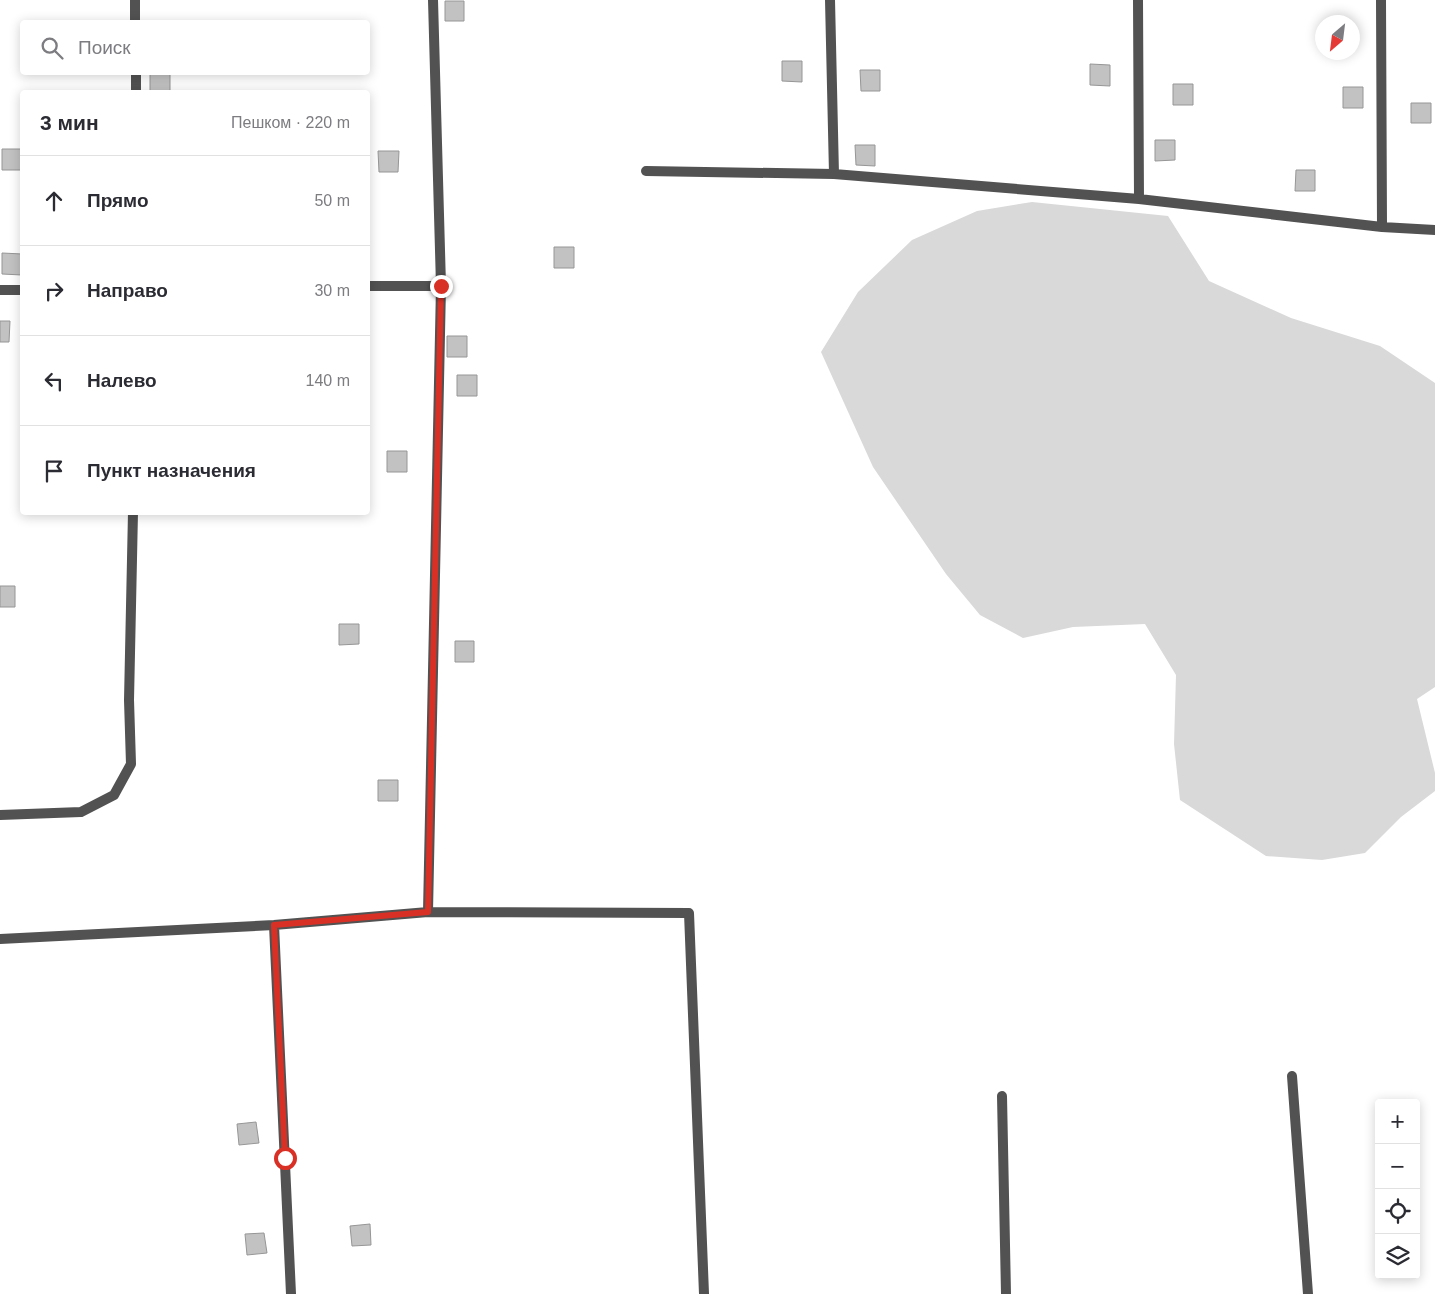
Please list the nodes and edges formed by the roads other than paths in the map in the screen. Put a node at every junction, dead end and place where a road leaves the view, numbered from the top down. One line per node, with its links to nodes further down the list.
1 (135, 0): 6 (lane)
2 (433, 0): 15 (lane)
3 (830, 0): 10 (lane)
4 (1138, 0): 11 (lane)
5 (1381, 0): 12 (lane)
6 (136, 20)
7 (136, 75): 8 (lane)
8 (136, 90)
9 (646, 170): 10 (lane)
10 (834, 174): 11 (lane)
11 (1139, 198): 12 (lane)
12 (1382, 227): 13 (lane)
13 (1435, 230)
14 (370, 286): 15 (lane)
15 (441, 286): 20 (lane)
16 (0, 290): 17 (lane)
17 (20, 290)
18 (133, 515): 19 (lane)
19 (0, 815)
20 (428, 912): 21 (lane); 26 (lane)
21 (274, 925): 22 (lane); 25 (lane)
22 (0, 939)
23 (1292, 1076): 28 (lane)
24 (1002, 1096): 27 (lane)
25 (291, 1294)
26 (704, 1294)
27 (1006, 1294)
28 (1308, 1294)

